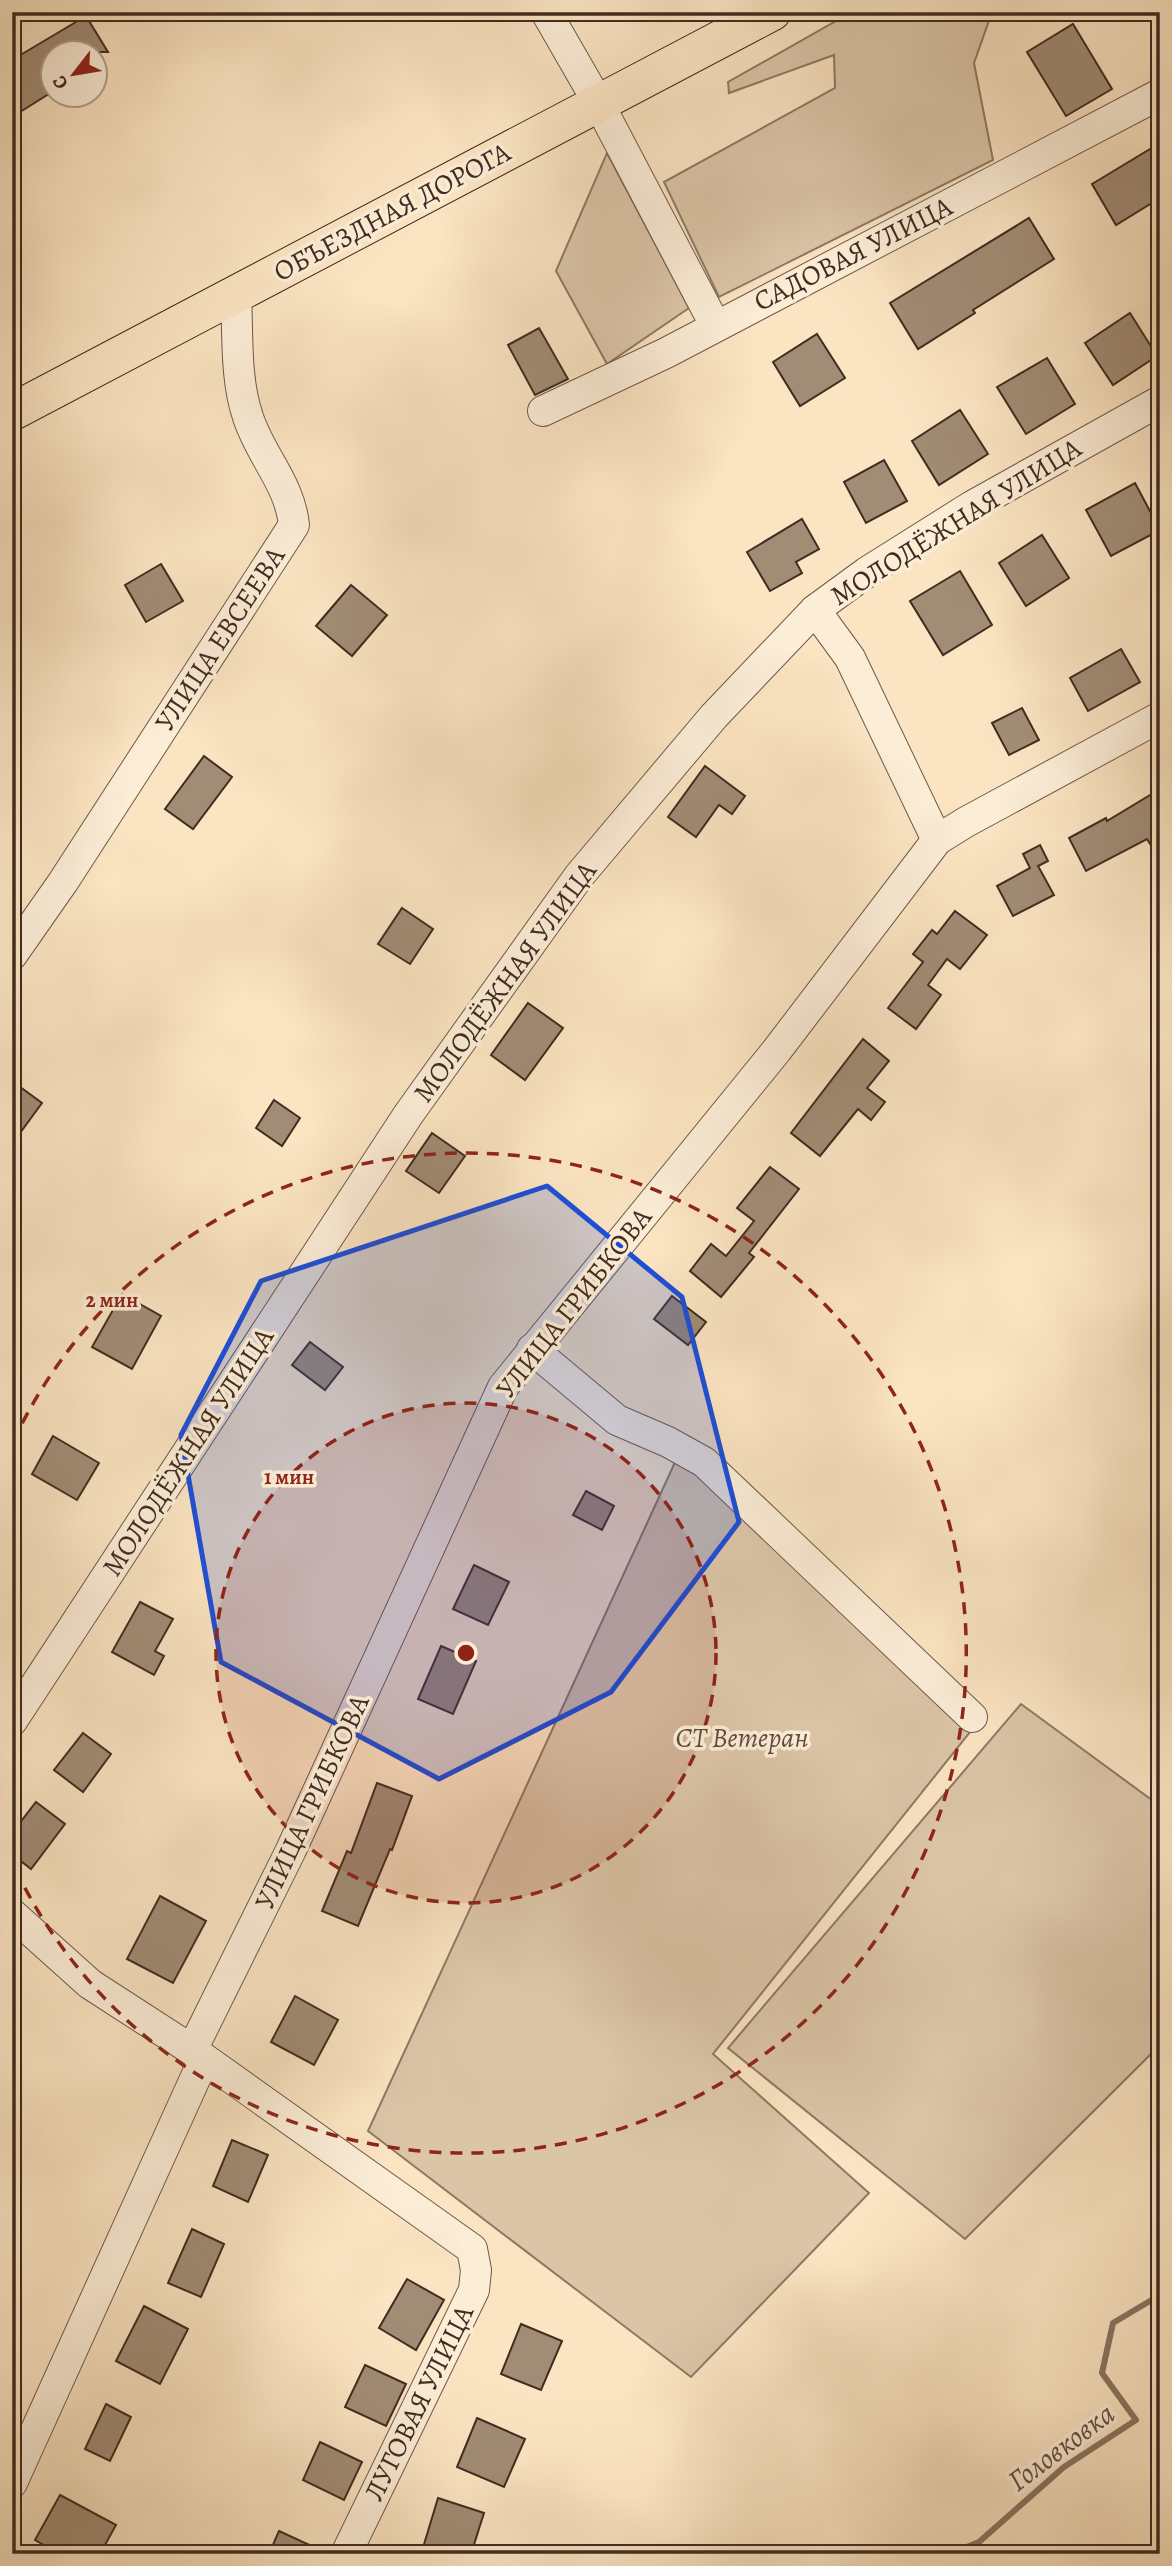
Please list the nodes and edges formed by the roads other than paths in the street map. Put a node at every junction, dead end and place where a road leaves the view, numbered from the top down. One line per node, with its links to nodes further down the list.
1 (546, 12): 4 (street)
2 (772, 12): 4 (main road, ОБЪЕЗДНАЯ ДОРОГА)
3 (1160, 93): 6 (street, САДОВАЯ УЛИЦА)
4 (599, 104): 5 (main road, ОБЪЕЗДНАЯ ДОРОГА); 6 (street)
5 (236, 295): 8 (main road, ОБЪЕЗДНАЯ ДОРОГА); 13 (street, УЛИЦА ЕВСЕЕВА)
6 (715, 325): 9 (street, САДОВАЯ УЛИЦА)
7 (1160, 401): 10 (street, МОЛОДЁЖНАЯ УЛИЦА)
8 (12, 411)
9 (543, 411)
10 (815, 610): 12 (street); 16 (street, МОЛОДЁЖНАЯ УЛИЦА)
11 (1160, 718): 12 (street, УЛИЦА ГРИБКОВА)
12 (937, 840): 14 (street, УЛИЦА ГРИБКОВА)
13 (12, 955)
14 (532, 1349): 15 (street); 18 (street, УЛИЦА ГРИБКОВА)
15 (972, 1717)
16 (12, 1721)
17 (12, 1914): 18 (street)
18 (198, 2054): 19 (street, УЛИЦА ГРИБКОВА); 20 (street, ЛУГОВАЯ УЛИЦА)
19 (12, 2483)
20 (346, 2554)

